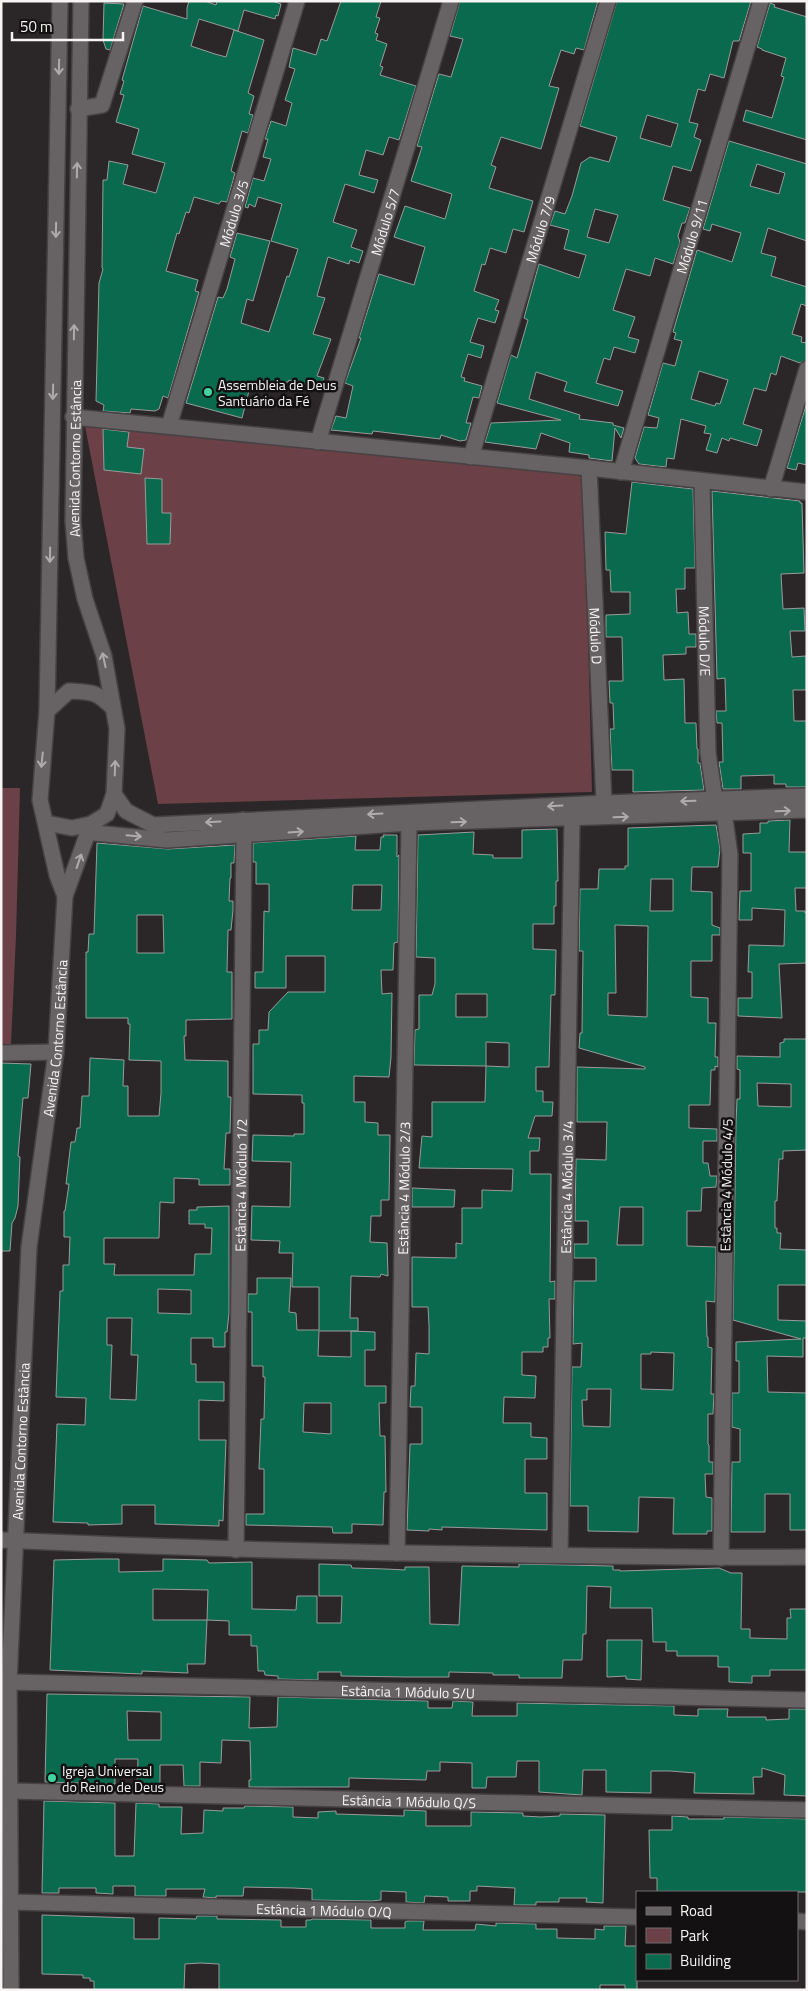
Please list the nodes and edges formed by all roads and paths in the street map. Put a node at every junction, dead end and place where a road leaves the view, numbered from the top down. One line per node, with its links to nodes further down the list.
1 (60, 1): 20 (street, Avenida Contorno Estância, one-way to 20)
2 (81, 1): 8 (street, Avenida Contorno Estância)
3 (136, 1): 8 (street)
4 (297, 1): 11 (street, Módulo 3/5)
5 (451, 1): 12 (street, Módulo 5/7)
6 (608, 1): 13 (street, Módulo 7/9)
7 (760, 1): 15 (street, Módulo 9/11)
8 (78, 109): 10 (street, Avenida Contorno Estância, one-way to 8)
9 (807, 369): 17 (street)
10 (73, 417): 11 (street); 19 (street, Avenida Contorno Estância, one-way to 10)
11 (169, 426): 12 (street)
12 (318, 442): 13 (street)
13 (471, 457): 14 (street)
14 (589, 468): 15 (street); 24 (street, Módulo D)
15 (621, 472): 16 (street)
16 (702, 482): 17 (street); 23 (street, Módulo D/E)
17 (770, 489): 18 (street)
18 (807, 492)
19 (113, 708): 20 (street); 21 (street, Avenida Contorno Estância, one-way to 19)
20 (47, 711): 28 (street, Avenida Contorno Estância, one-way to 28)
21 (114, 794): 30 (street, Avenida Contorno Estância); 31 (street, one-way to 21)
22 (807, 796): 23 (street)
23 (715, 800): 24 (street, one-way to 24); 26 (street)
24 (604, 803): 27 (street); 31 (street, one-way to 31)
25 (807, 810): 26 (street, one-way to 25)
26 (724, 812): 27 (street, one-way to 26); 40 (street, Estância 4 Módulo 4/5)
27 (572, 819): 29 (street, one-way to 27); 38 (street, Estância 4 Módulo 3/4)
28 (46, 823): 30 (street); 32 (street, Avenida Contorno Estância)
29 (409, 823): 31 (street, one-way to 29); 37 (street, Estância 4 Módulo 2/3)
30 (91, 824): 31 (street, one-way to 31); 32 (street, Avenida Contorno Estância, one-way to 30)
31 (244, 828): 36 (street, Estância 4 Módulo 1/2)
32 (65, 896): 34 (street, Avenida Contorno Estância)
33 (1, 1052): 34 (street)
34 (56, 1052): 35 (street, Avenida Contorno Estância)
35 (9, 1540): 36 (street); 41 (street, Avenida Contorno Estância)
36 (236, 1550): 37 (street)
37 (397, 1553): 38 (street)
38 (560, 1555): 40 (street)
39 (807, 1556): 40 (street)
40 (721, 1558)
41 (9, 1682): 42 (street, Estância 1 Módulo S/U); 43 (street, Avenida Contorno Estância)
42 (807, 1700)
43 (10, 1791): 44 (street, Estância 1 Módulo Q/S); 45 (street, Avenida Contorno Estância)
44 (807, 1810)
45 (10, 1902): 46 (street, Estância 1 Módulo O/Q); 47 (street, Avenida Contorno Estância)
46 (636, 1918)
47 (11, 1990)

